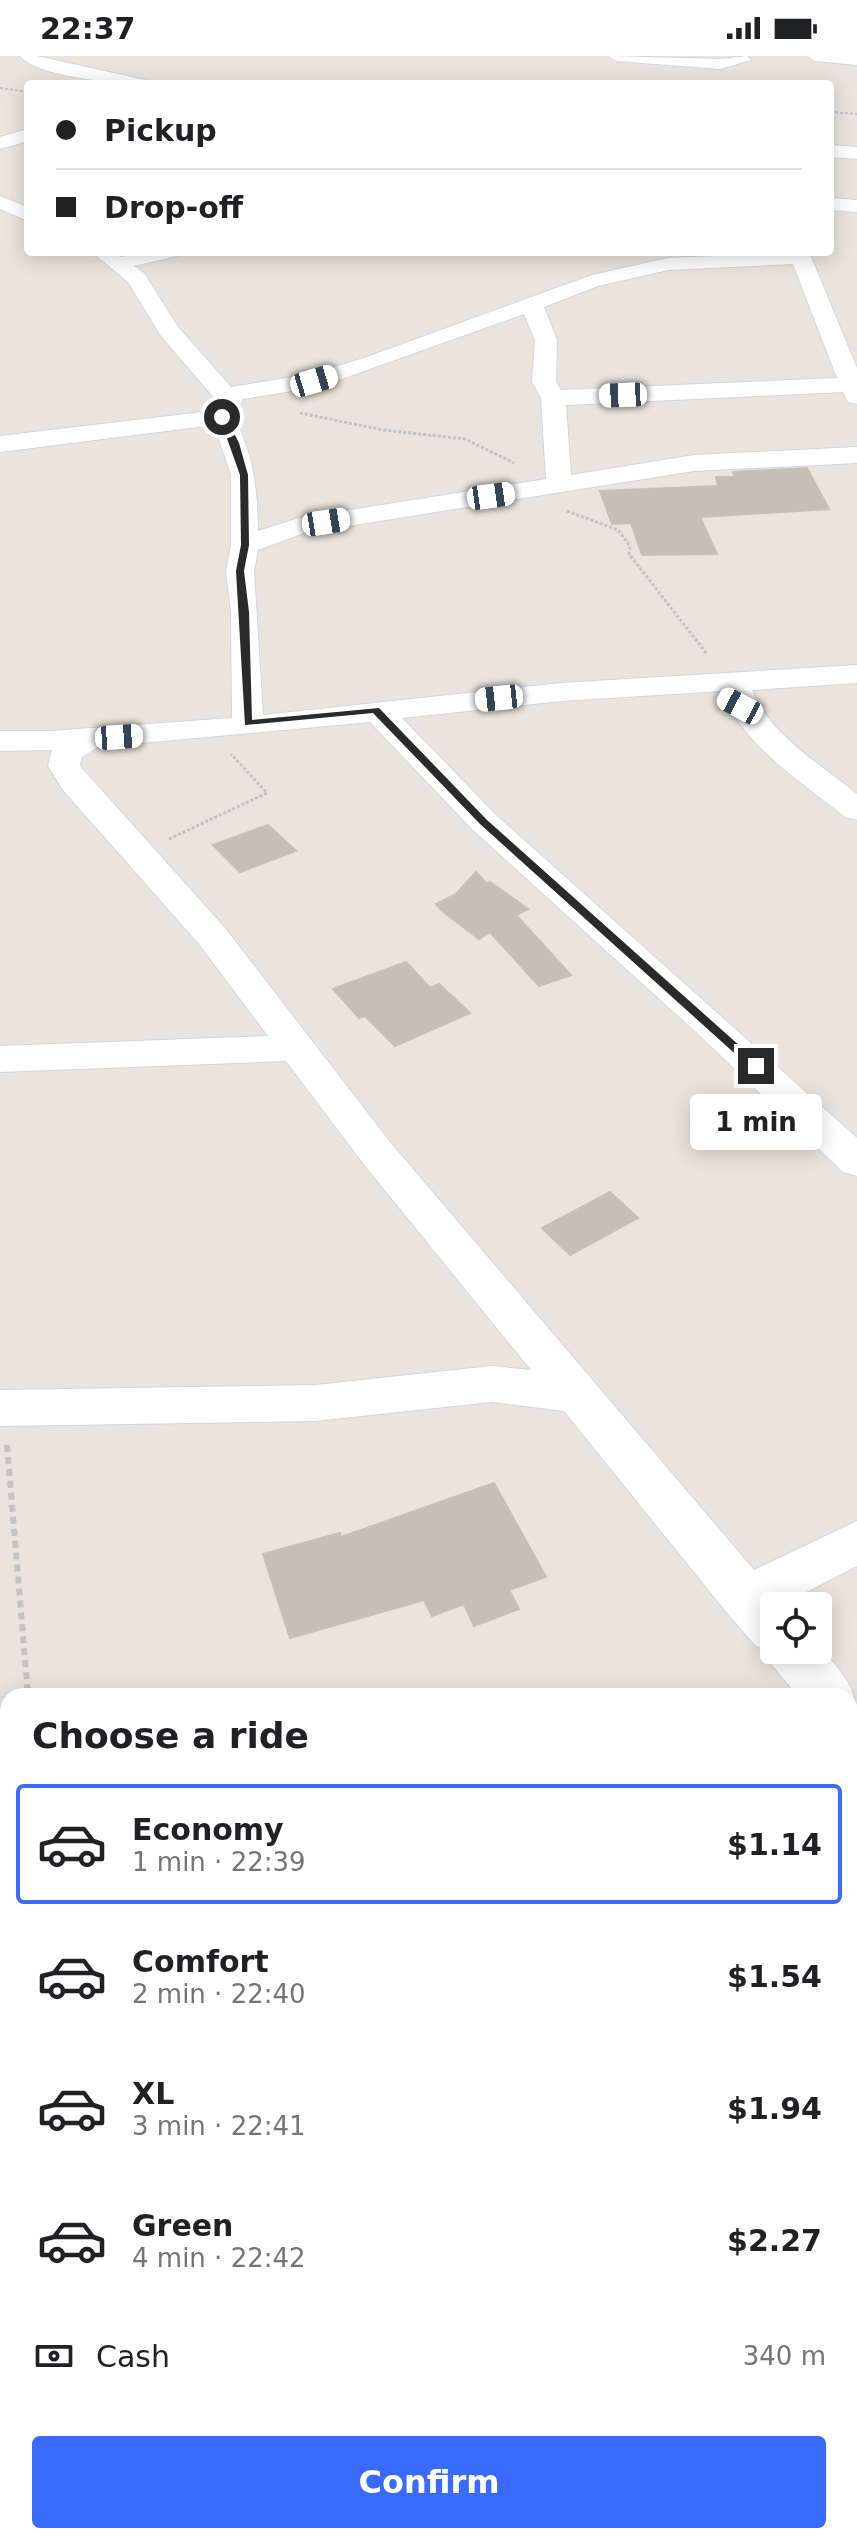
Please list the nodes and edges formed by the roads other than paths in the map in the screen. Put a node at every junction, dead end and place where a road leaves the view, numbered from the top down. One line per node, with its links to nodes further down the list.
1 (28, 56): 6 (street)
2 (616, 56): 5 (street)
3 (815, 56): 4 (street)
4 (857, 60)
5 (744, 63)
6 (121, 80)
7 (24, 136): 8 (street)
8 (0, 143)
9 (834, 151): 10 (street)
10 (857, 153)
11 (0, 202): 14 (street)
12 (834, 204): 13 (street)
13 (857, 206)
14 (24, 213)
15 (774, 256): 18 (street)
16 (801, 256): 19 (street)
17 (111, 258): 21 (street)
18 (532, 305): 20 (street); 21 (street)
19 (854, 390): 20 (street)
20 (553, 398): 24 (street)
21 (225, 407): 22 (street); 25 (street)
22 (0, 444)
23 (857, 455): 24 (street)
24 (558, 480): 25 (street)
25 (245, 545): 29 (street)
26 (857, 674): 27 (street)
27 (723, 690): 28 (street); 32 (street)
28 (376, 710): 29 (street); 35 (street)
29 (248, 723): 31 (street)
30 (10, 741): 31 (street)
31 (77, 752): 33 (street)
32 (857, 810)
33 (294, 1048): 34 (street); 36 (street)
34 (0, 1059)
35 (857, 1162)
36 (578, 1394): 37 (street); 40 (street)
37 (2, 1408)
38 (857, 1542): 39 (street)
39 (790, 1592)
40 (760, 1614)
41 (803, 1664): 42 (street)
42 (824, 1688)

